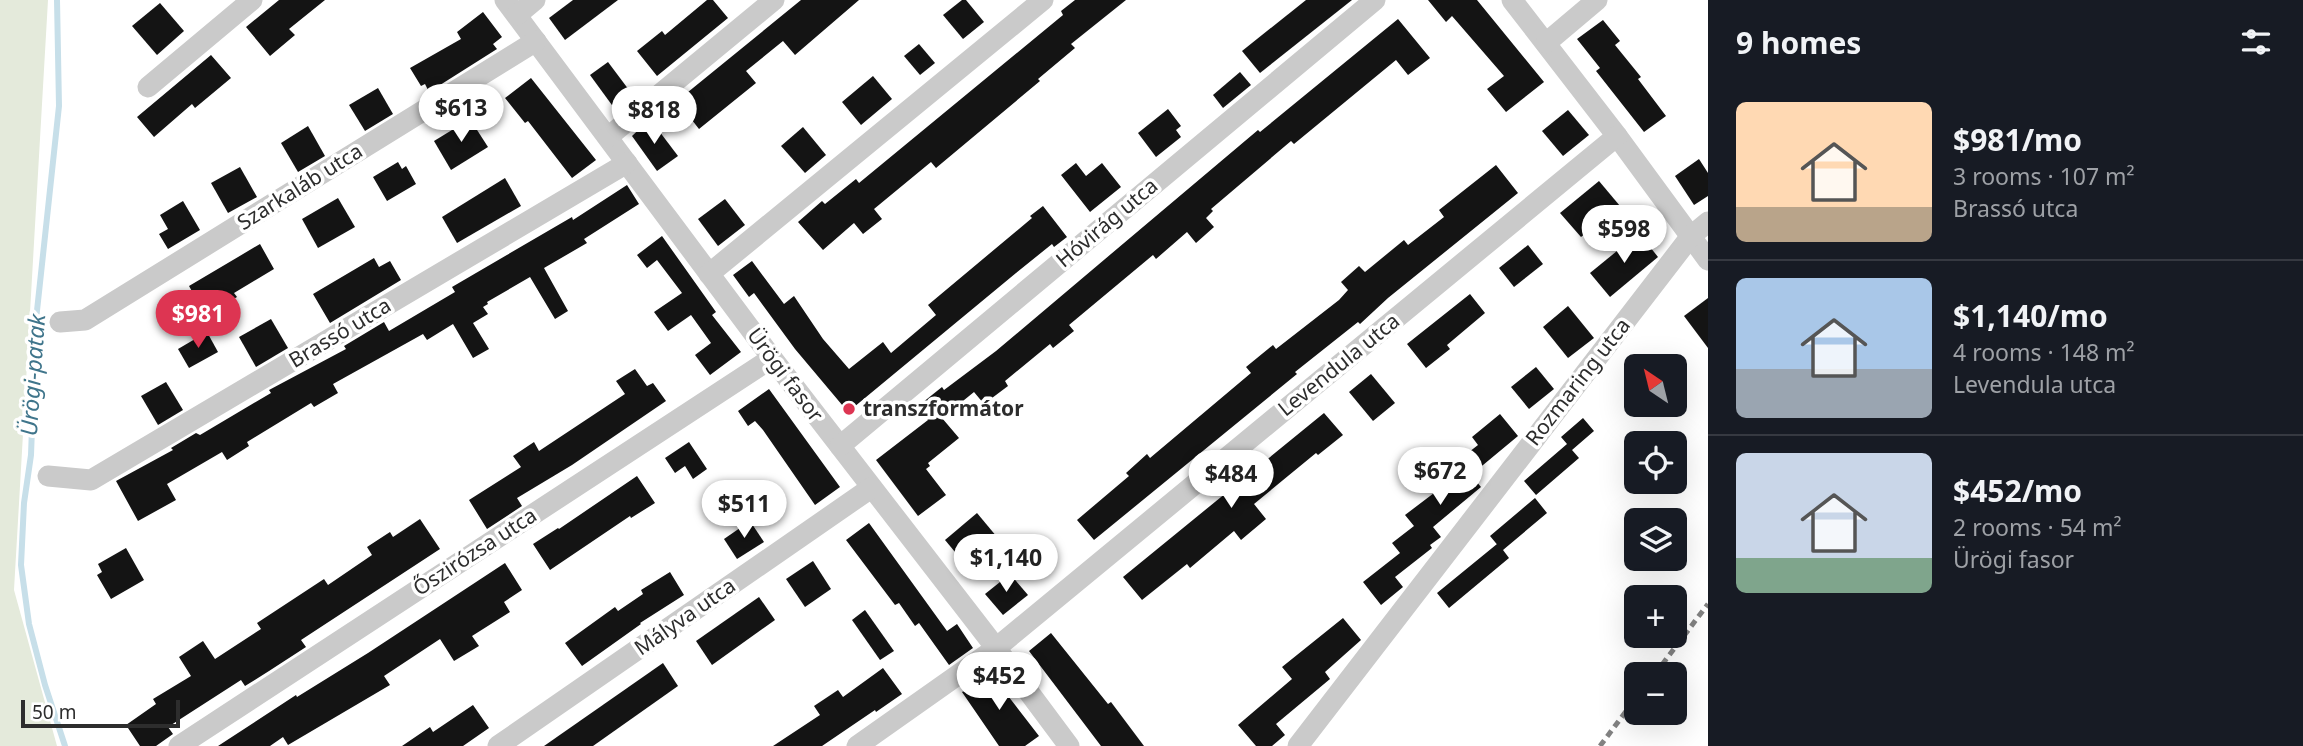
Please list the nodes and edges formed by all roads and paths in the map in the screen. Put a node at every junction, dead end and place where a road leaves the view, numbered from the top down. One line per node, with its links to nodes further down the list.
1 (251, 0): 11 (street)
2 (535, 0): 8 (street)
3 (774, 0): 13 (street)
4 (1043, 0): 18 (street)
5 (1375, 0): 21 (street, Hóvirág utca)
6 (1512, 0): 10 (street)
7 (1597, 0): 10 (street)
8 (511, 7): 9 (street, Ürögi fasor)
9 (536, 40): 13 (street, Ürögi fasor); 19 (street, Szarkaláb utca)
10 (1546, 43): 12 (street)
11 (148, 87)
12 (1617, 136): 16 (street); 24 (street, Levendula utca)
13 (608, 137): 14 (street, Ürögi fasor)
14 (627, 163): 18 (street, Ürögi fasor); 22 (street, Brassó utca)
15 (1708, 222): 16 (street, Rozmaring utca)
16 (1691, 236): 17 (street); 29 (street, Rozmaring utca)
17 (1708, 260)
18 (709, 274): 20 (street, Ürögi fasor)
19 (60, 322)
20 (772, 358): 21 (street, Ürögi fasor); 25 (street, Őszirózsa utca)
21 (840, 446): 23 (street, Ürögi fasor)
22 (48, 476)
23 (871, 488): 24 (street, Ürögi fasor); 26 (street, Mályva utca)
24 (996, 648): 27 (street, Levendula utca); 28 (street, Ürögi fasor)
25 (178, 746)
26 (498, 746)
27 (857, 746)
28 (1069, 746)
29 (1298, 746)

